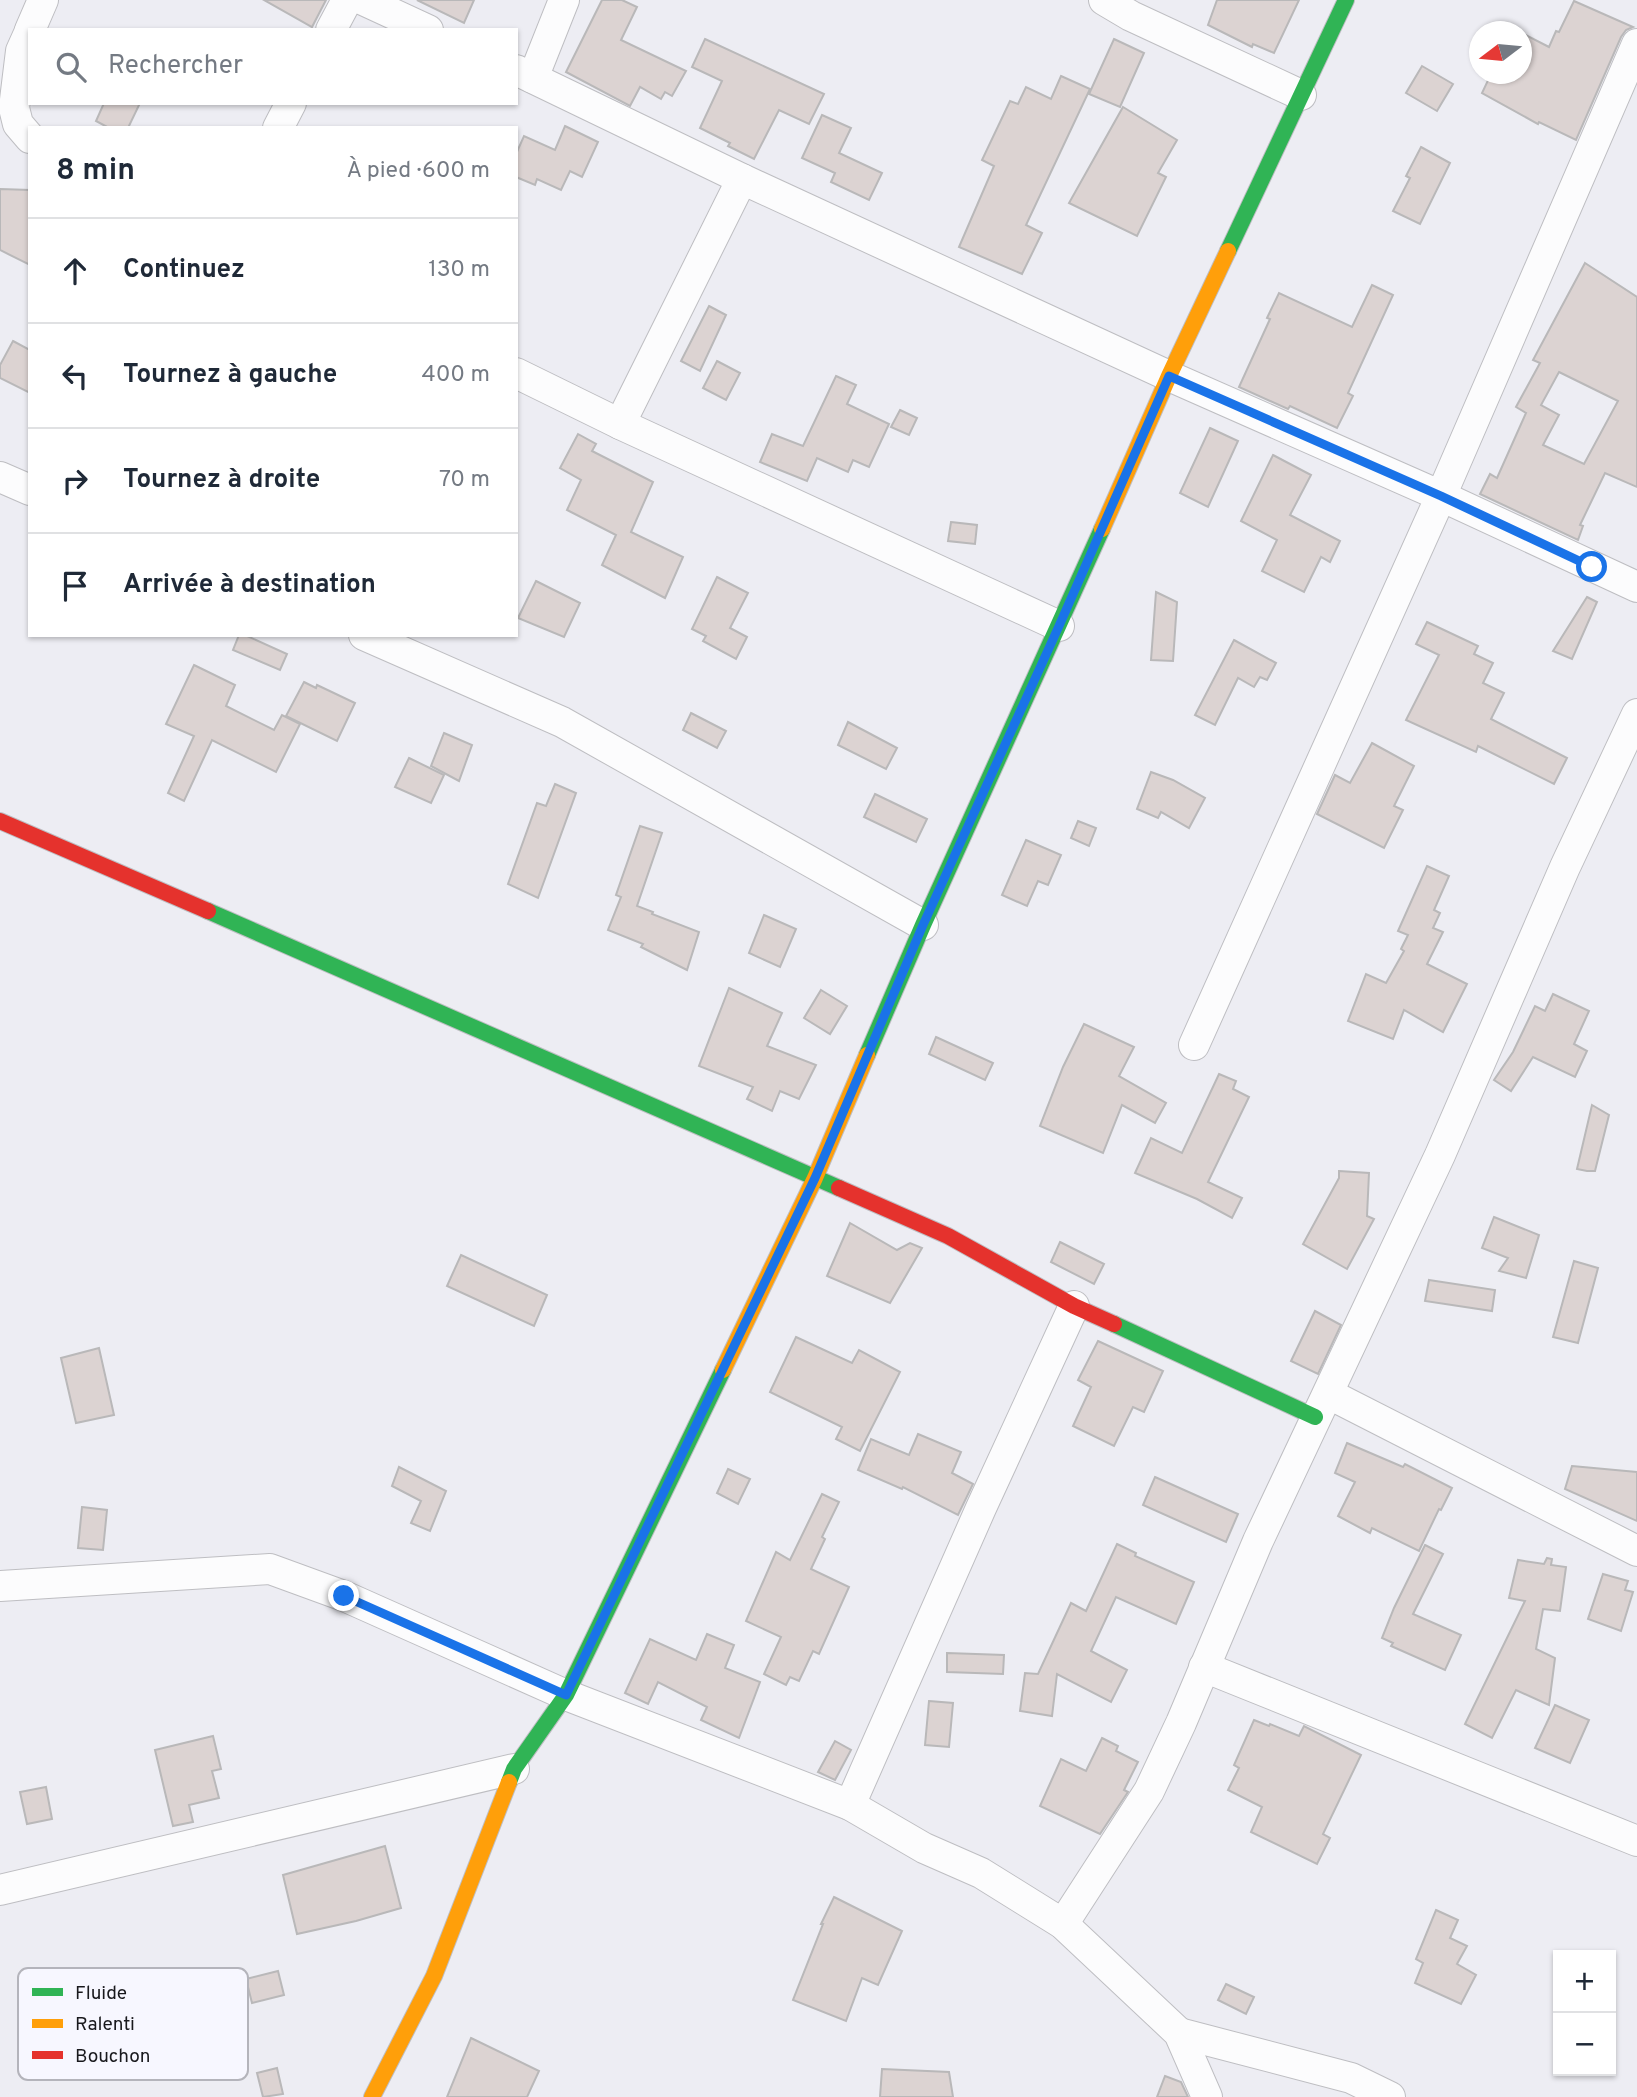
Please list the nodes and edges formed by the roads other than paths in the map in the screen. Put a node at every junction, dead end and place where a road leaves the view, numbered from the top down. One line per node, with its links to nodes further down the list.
1 (43, 0): 7 (street)
2 (347, 0): 8 (street)
3 (363, 0): 9 (street)
4 (565, 0): 12 (street)
5 (1104, 0): 13 (street)
6 (1346, 0): 13 (street)
7 (31, 28)
8 (332, 28)
9 (424, 28)
10 (28, 35): 16 (street)
11 (1637, 44): 23 (street)
12 (525, 74): 17 (street)
13 (1301, 95): 19 (street)
14 (290, 105): 15 (street)
15 (279, 126)
16 (28, 136)
17 (742, 179): 19 (street); 20 (street)
18 (518, 374): 20 (street)
19 (1169, 376): 23 (street); 25 (street)
20 (620, 424): 25 (street)
21 (0, 477): 22 (street)
22 (28, 489)
23 (1441, 496): 24 (street); 30 (street)
24 (1637, 587)
25 (1059, 626): 29 (street)
26 (369, 637): 29 (street)
27 (1637, 714): 33 (street)
28 (0, 821): 31 (street)
29 (923, 925): 31 (street)
30 (1194, 1045)
31 (815, 1178): 32 (street); 37 (street)
32 (1074, 1306): 33 (street); 39 (street)
33 (1322, 1406): 34 (street); 36 (street)
34 (1637, 1551)
35 (0, 1586): 37 (street)
36 (1204, 1667): 40 (street); 42 (street)
37 (566, 1695): 38 (street); 39 (street)
38 (514, 1769): 41 (street); 44 (street)
39 (850, 1805): 42 (street)
40 (1637, 1841)
41 (0, 1890)
42 (1063, 1924): 43 (street)
43 (1179, 2033): 45 (street); 46 (street)
44 (372, 2097)
45 (1208, 2097)
46 (1390, 2097)

